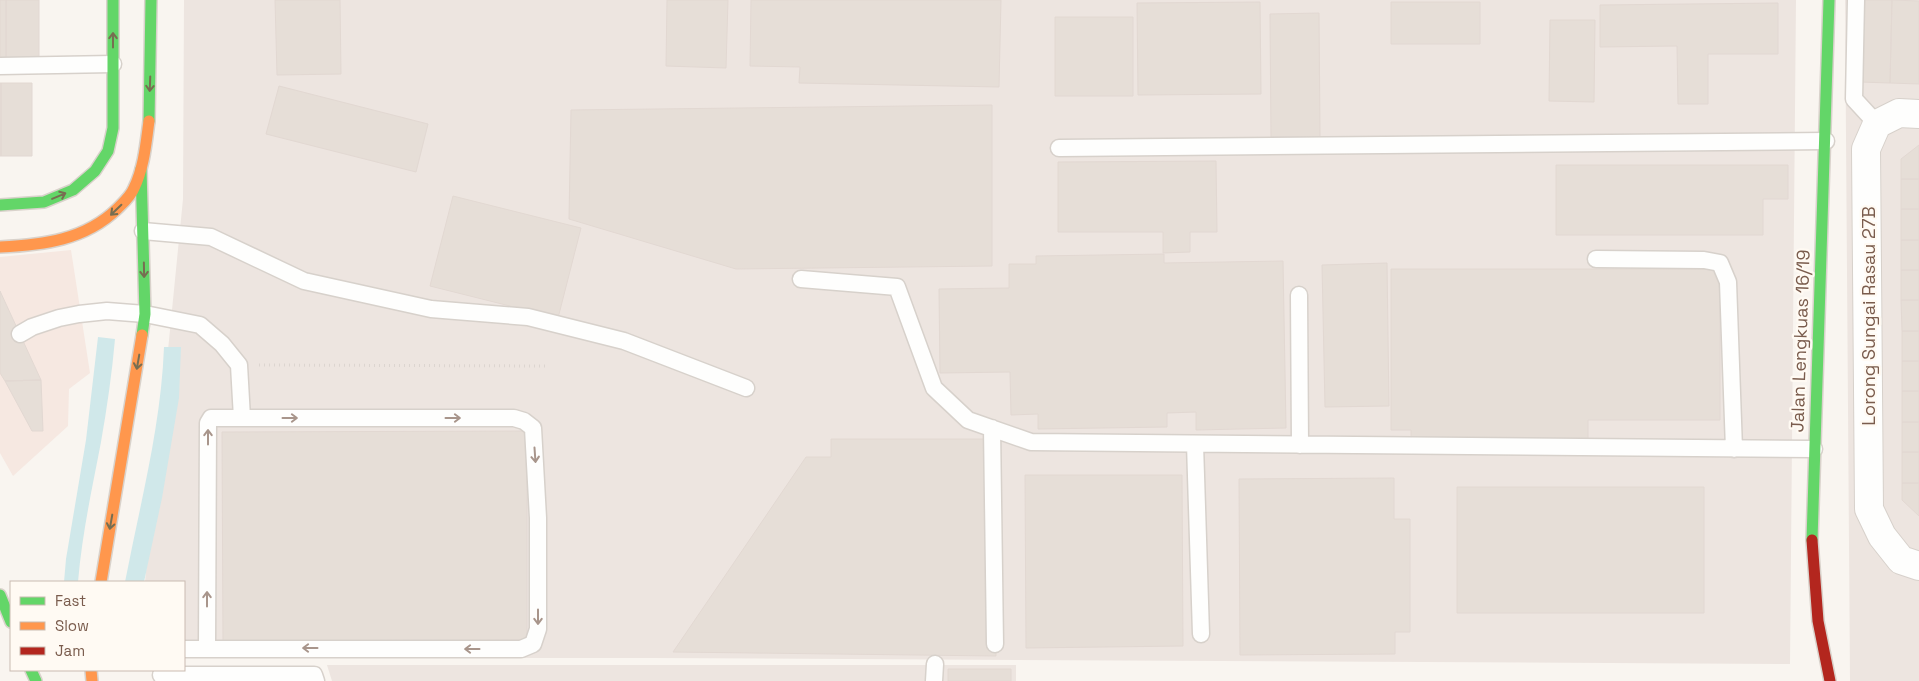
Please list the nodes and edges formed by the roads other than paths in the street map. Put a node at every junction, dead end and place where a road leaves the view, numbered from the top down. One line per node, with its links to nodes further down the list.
1 (113, 0): 5 (main road, one-way to 1)
2 (150, 0): 11 (main road, one-way to 11)
3 (1829, 0): 9 (main road, Jalan Lengkuas 16/19)
4 (1856, 0): 8 (lane)
5 (113, 64): 6 (lane); 12 (main road, one-way to 5)
6 (0, 66)
7 (1919, 114): 8 (street)
8 (1877, 124): 27 (street, Lorong Sungai Rasau 27B)
9 (1826, 141): 10 (lane); 26 (main road, Jalan Lengkuas 16/19)
10 (1059, 148)
11 (140, 169): 13 (main road); 14 (main road, one-way to 14)
12 (6, 205)
13 (143, 231): 18 (main road, one-way to 18); 20 (lane)
14 (0, 247)
15 (1596, 259): 25 (lane)
16 (801, 279): 22 (lane)
17 (1298, 295): 24 (lane)
18 (145, 314): 19 (lane); 21 (lane); 28 (main road, one-way to 28)
19 (20, 334)
20 (746, 388)
21 (242, 418): 34 (lane, one-way to 21); 34 (lane, one-way to 34)
22 (992, 428): 23 (lane); 32 (lane)
23 (1195, 444): 24 (lane); 31 (lane)
24 (1300, 444): 25 (lane)
25 (1734, 449): 26 (lane)
26 (1814, 449): 39 (main road, Jalan Lengkuas 16/19)
27 (1919, 566)
28 (101, 581)
29 (0, 595): 30 (main road)
30 (10, 620)
31 (1201, 634)
32 (995, 644)
33 (185, 648): 34 (lane)
34 (207, 648)
35 (935, 664): 38 (lane)
36 (161, 675): 37 (lane)
37 (316, 681)
38 (934, 681)
39 (1830, 681)

